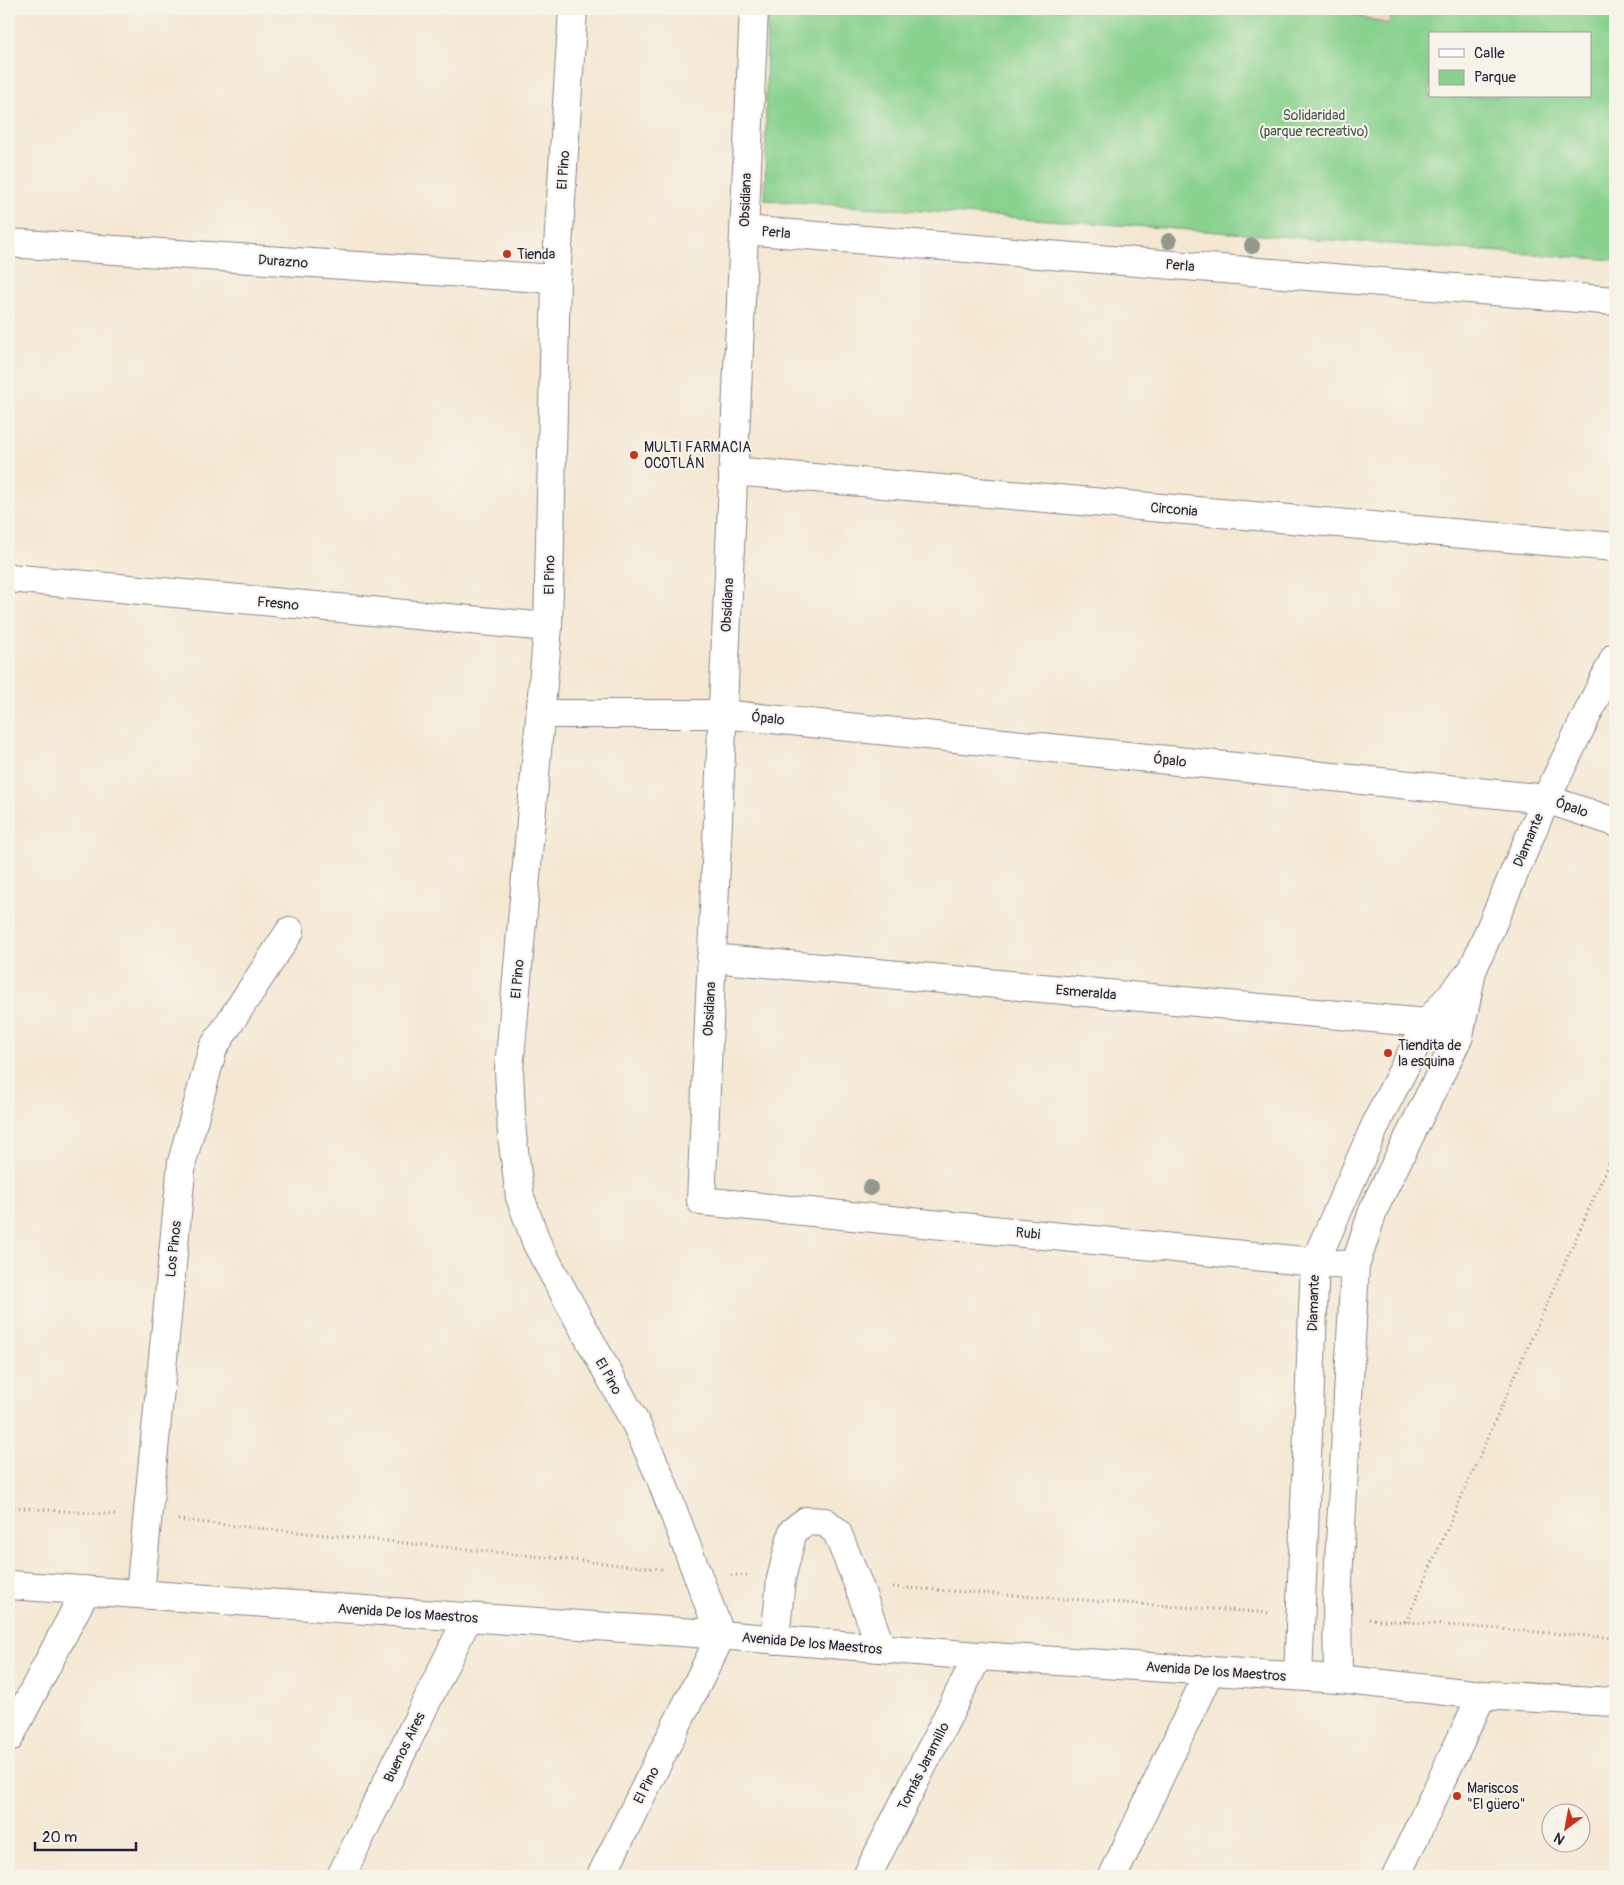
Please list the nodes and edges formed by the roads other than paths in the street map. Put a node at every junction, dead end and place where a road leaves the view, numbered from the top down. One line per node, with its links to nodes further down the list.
1 (573, 9): 5 (street, El Pino)
2 (754, 9): 3 (street, Obsidiana)
3 (744, 230): 6 (street, Perla); 7 (street, Obsidiana)
4 (9, 243): 5 (street, Durazno)
5 (556, 279): 10 (street, El Pino)
6 (1615, 301)
7 (733, 470): 8 (street, Circonia); 13 (street, Obsidiana)
8 (1615, 547)
9 (9, 578): 10 (street, Fresno)
10 (548, 627): 12 (street, El Pino)
11 (1615, 657): 14 (street, Diamante)
12 (540, 714): 13 (street, Ópalo); 28 (street, El Pino)
13 (722, 714): 14 (street, Ópalo); 17 (street, Obsidiana)
14 (1546, 798): 15 (street, Ópalo); 18 (street, Diamante)
15 (1615, 822)
16 (290, 931): 26 (street, Los Pinos)
17 (711, 958): 19 (street, Esmeralda); 21 (street, Obsidiana)
18 (1472, 971): 19 (street, Diamante); 20 (street, Diamante)
19 (1427, 1023): 20 (street, Esmeralda); 22 (street, Diamante)
20 (1459, 1036): 23 (street, Diamante)
21 (700, 1201): 22 (street, Rubi)
22 (1315, 1262): 23 (street, Rubi); 33 (street, Diamante)
23 (1355, 1266): 34 (street, Diamante)
24 (9, 1584): 25 (street, Avenida De los Maestros)
25 (86, 1590): 26 (street, Avenida De los Maestros); 37 (street)
26 (140, 1594): 27 (street, Avenida De los Maestros)
27 (468, 1617): 28 (street, Avenida De los Maestros); 38 (street, Buenos Aires)
28 (721, 1636): 29 (street, Avenida De los Maestros); 39 (street, El Pino)
29 (775, 1640): 30 (street, Avenida De los Maestros); 30 (street)
30 (881, 1648): 31 (street, Avenida De los Maestros)
31 (978, 1656): 32 (street, Avenida De los Maestros); 40 (street, Tomás Jaramillo)
32 (1210, 1670): 33 (street, Avenida De los Maestros); 41 (street)
33 (1298, 1676): 34 (street, Avenida De los Maestros)
34 (1338, 1679): 35 (street, Avenida De los Maestros)
35 (1482, 1695): 36 (street, Avenida De los Maestros); 42 (street)
36 (1615, 1702)
37 (9, 1738)
38 (340, 1876)
39 (600, 1876)
40 (868, 1876)
41 (1113, 1876)
42 (1396, 1876)

